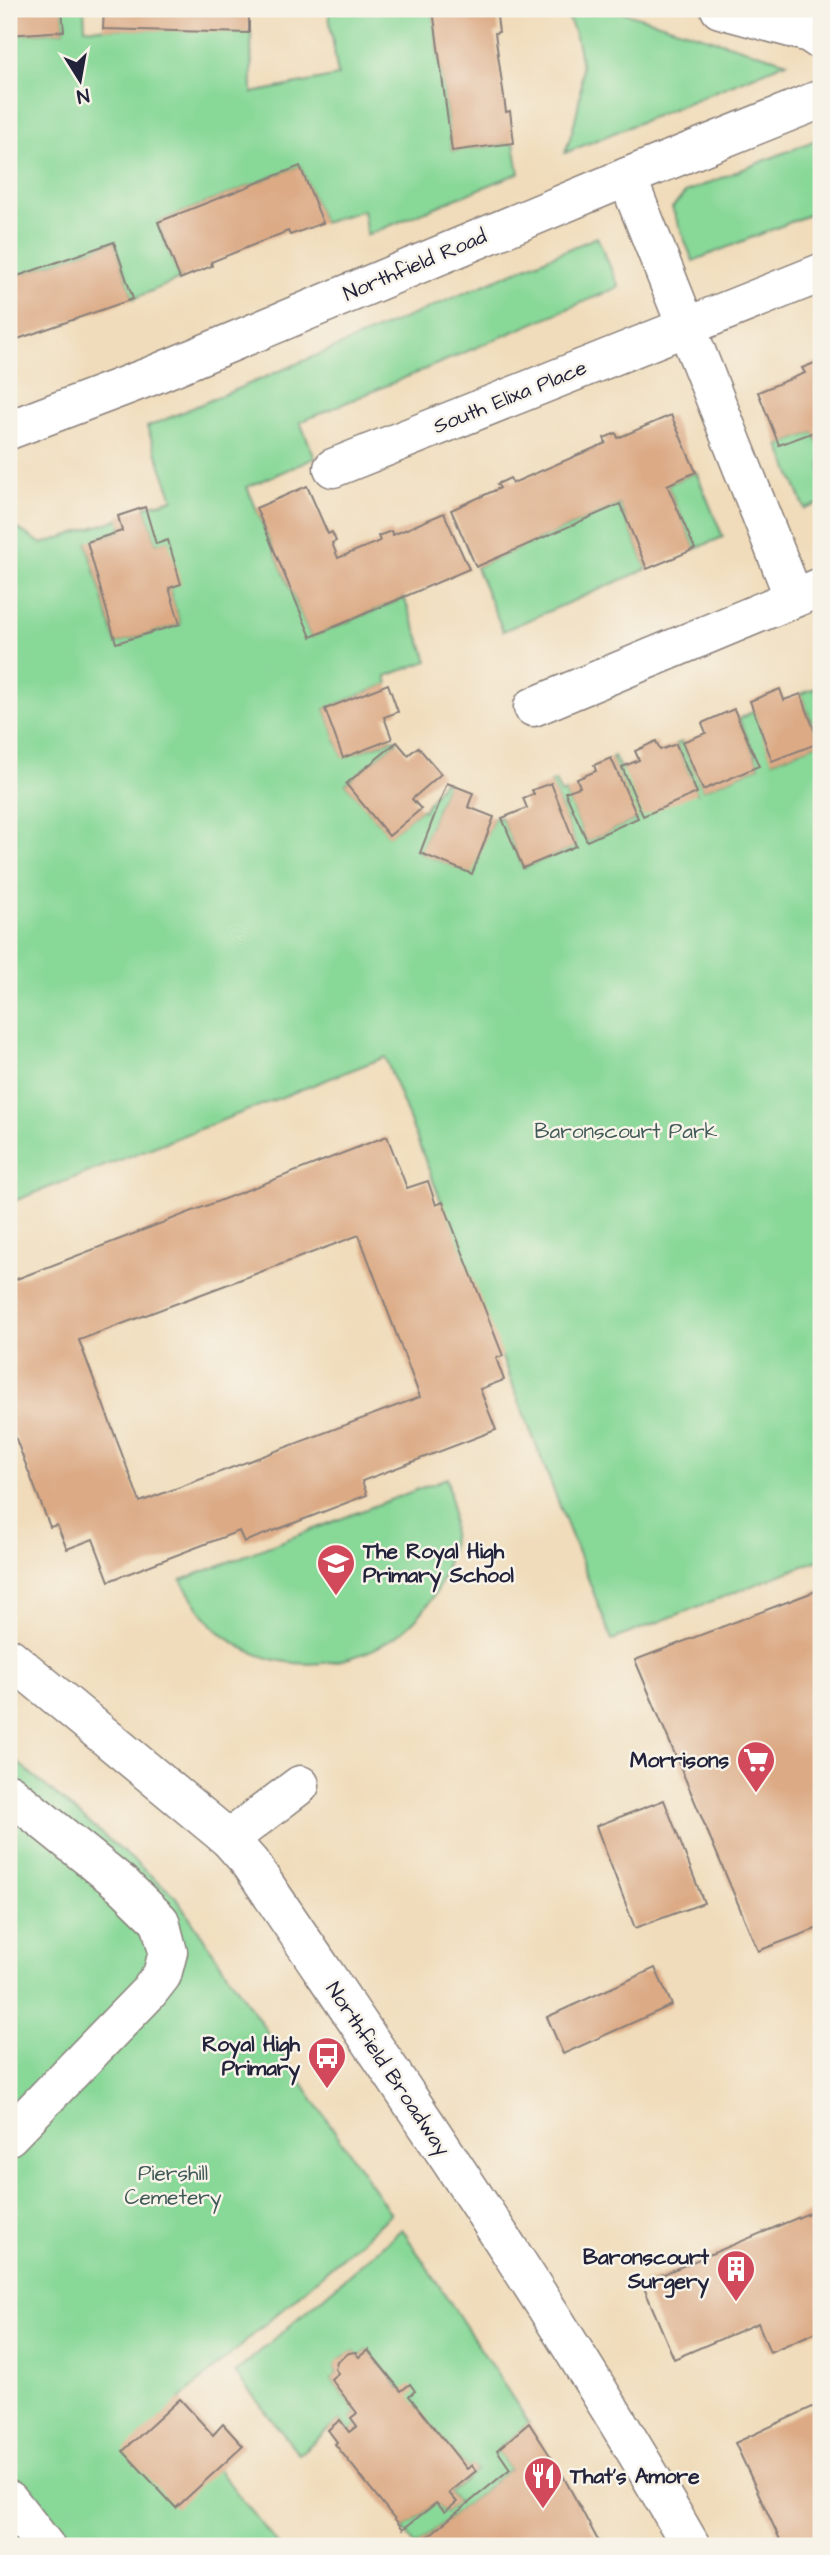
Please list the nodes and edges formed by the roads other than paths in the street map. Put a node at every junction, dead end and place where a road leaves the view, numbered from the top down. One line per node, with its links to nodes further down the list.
1 (720, 9): 2 (street)
2 (821, 41)
3 (821, 99): 4 (street, Northfield Road)
4 (627, 177): 6 (street); 7 (street, Northfield Road)
5 (821, 273): 6 (street, South Elixa Place)
6 (687, 326): 8 (street, South Elixa Place); 9 (street)
7 (9, 430)
8 (333, 468)
9 (808, 593): 10 (street)
10 (533, 707)
11 (9, 1657): 14 (street, Northfield Broadway)
12 (300, 1785): 14 (street)
13 (9, 1793): 15 (street)
14 (229, 1839): 18 (street, Northfield Broadway)
15 (9, 2136)
16 (9, 2500): 17 (street)
17 (45, 2546)
18 (691, 2546)

